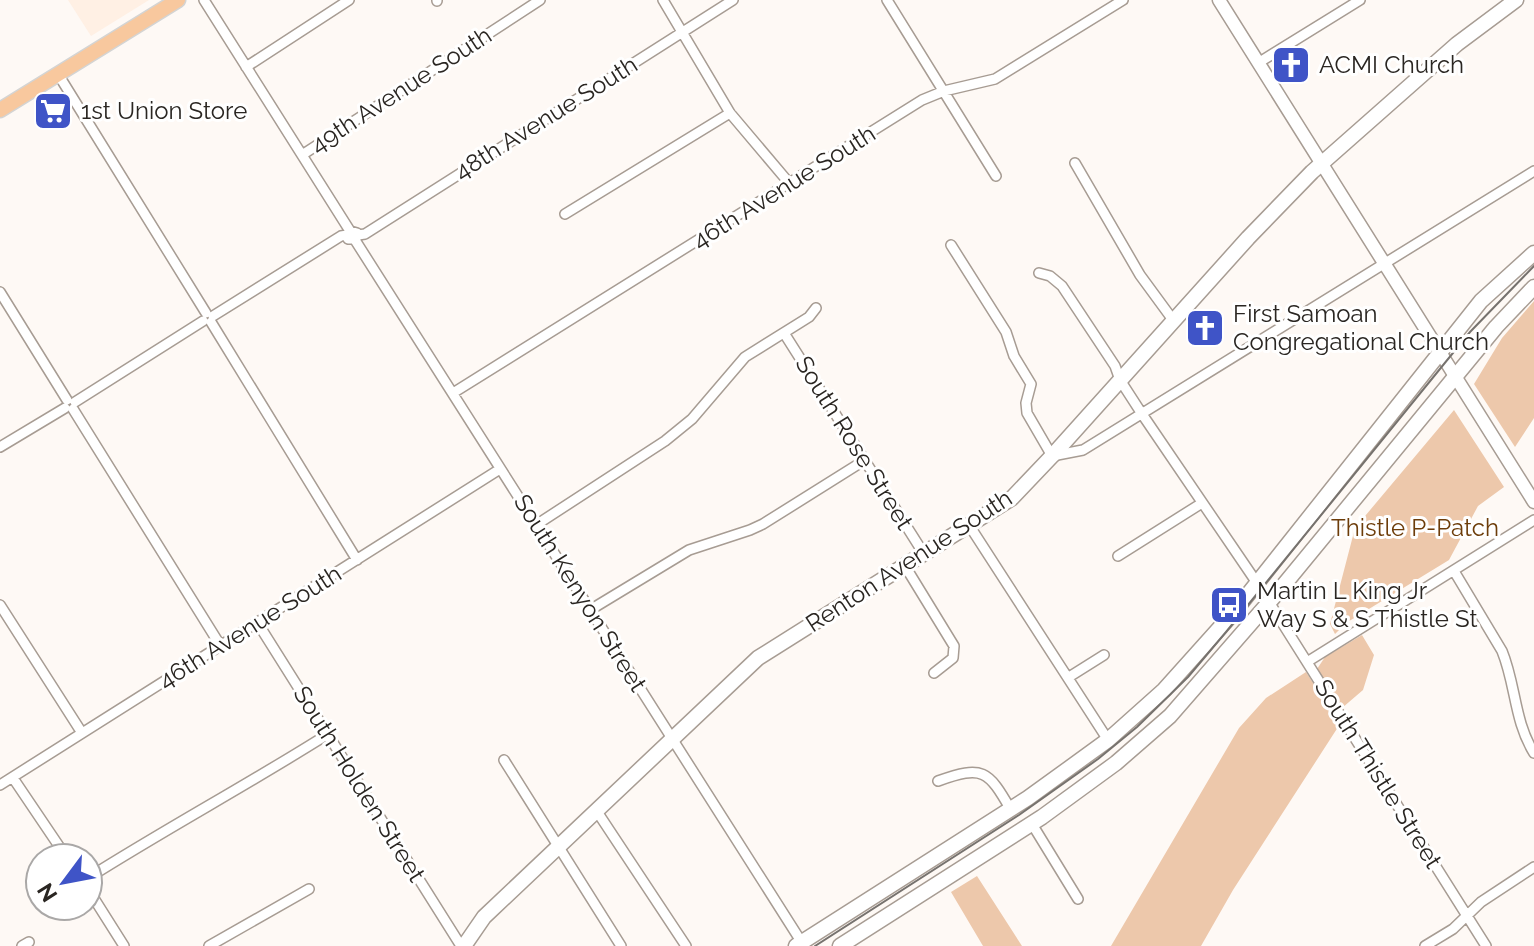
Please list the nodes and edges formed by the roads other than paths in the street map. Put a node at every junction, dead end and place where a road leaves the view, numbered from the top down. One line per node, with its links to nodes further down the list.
1 (178, 0): 15 (main road)
2 (204, 0): 14 (street, South Kenyon Street)
3 (349, 0): 14 (street)
4 (540, 0): 19 (street, 49th Avenue South)
5 (663, 0): 12 (street)
6 (733, 0): 12 (street, 48th Avenue South)
7 (887, 0): 16 (street)
8 (1123, 0): 16 (street, 46th Avenue South)
9 (1219, 0): 13 (street)
10 (1360, 0): 13 (street)
11 (1516, 0): 21 (main road, Renton Avenue South)
12 (683, 31): 18 (street); 26 (street, 48th Avenue South)
13 (1258, 63): 21 (street)
14 (246, 67): 19 (street, South Kenyon Street)
15 (58, 74): 17 (main road); 34 (street)
16 (944, 91): 23 (street); 24 (street, 46th Avenue South)
17 (0, 110)
18 (730, 113): 24 (street); 25 (street)
19 (302, 155): 26 (street, South Kenyon Street)
20 (1075, 163): 35 (street)
21 (1321, 163): 29 (street); 35 (main road, Renton Avenue South)
22 (1534, 171): 29 (street)
23 (996, 176)
24 (790, 184): 40 (street, 46th Avenue South)
25 (565, 214)
26 (352, 235): 34 (street, 48th Avenue South); 40 (street, South Kenyon Street)
27 (951, 245): 44 (street)
28 (1534, 253): 37 (main road)
29 (1384, 264): 37 (street); 42 (street)
30 (1039, 273): 39 (street)
31 (1534, 287): 38 (main road)
32 (0, 292): 41 (street)
33 (816, 308): 36 (street)
34 (208, 318): 41 (street, 48th Avenue South); 54 (street)
35 (1173, 320): 39 (main road, Renton Avenue South)
36 (784, 333): 45 (street, South Rose Street); 50 (street)
37 (1439, 353): 38 (street); 57 (main road)
38 (1455, 378): 47 (street); 58 (main road)
39 (1120, 380): 42 (street); 44 (main road, Renton Avenue South)
40 (453, 393): 46 (street, South Kenyon Street)
41 (70, 405): 43 (street, 48th Avenue South); 62 (street)
42 (1142, 414): 44 (street); 48 (street)
43 (0, 447)
44 (1052, 456): 51 (main road, Renton Avenue South)
45 (865, 460): 52 (street, South Rose Street); 60 (street)
46 (500, 469): 50 (street, South Kenyon Street); 54 (street, 46th Avenue South)
47 (1534, 502)
48 (1202, 503): 53 (street); 57 (street)
49 (1534, 520): 56 (street)
50 (536, 525): 60 (street, South Kenyon Street)
51 (969, 525): 52 (main road, Renton Avenue South); 66 (street)
52 (924, 554): 55 (main road, Renton Avenue South)
53 (1118, 556)
54 (357, 560): 61 (street, 46th Avenue South)
55 (905, 566): 65 (street); 69 (main road, Renton Avenue South)
56 (1454, 571): 64 (street); 71 (street)
57 (1257, 583): 70 (main road)
58 (1269, 602): 64 (street, South Thistle Street); 78 (main road)
59 (0, 605): 67 (street)
60 (590, 610): 69 (street, South Kenyon Street)
61 (257, 622): 62 (street, 46th Avenue South); 68 (street, South Holden Street)
62 (220, 645): 67 (street, 46th Avenue South)
63 (1104, 655): 66 (street)
64 (1307, 662): 86 (street, South Thistle Street)
65 (934, 673)
66 (1069, 677): 70 (street)
67 (82, 733): 73 (street, 46th Avenue South)
68 (328, 734): 82 (street); 90 (street, South Holden Street)
69 (672, 739): 76 (main road, Renton Avenue South); 87 (street, South Kenyon Street)
70 (1108, 740): 77 (main road)
71 (1534, 753)
72 (504, 760): 80 (street)
73 (13, 778): 75 (street, 46th Avenue South); 79 (street)
74 (938, 781): 77 (street)
75 (0, 785)
76 (596, 810): 80 (main road, Renton Avenue South); 92 (street)
77 (1011, 810): 87 (main road)
78 (1032, 824): 84 (street); 93 (main road)
79 (56, 842)
80 (558, 847): 90 (main road, Renton Avenue South); 91 (street)
81 (1534, 867): 86 (street)
82 (104, 868)
83 (309, 889): 89 (street)
84 (1078, 899)
85 (104, 914): 88 (street)
86 (1468, 915): 94 (street); 95 (street, South Thistle Street)
87 (801, 945)
88 (124, 946)
89 (209, 946)
90 (462, 946)
91 (621, 946)
92 (686, 946)
93 (840, 946)
94 (1425, 946)
95 (1486, 946)

